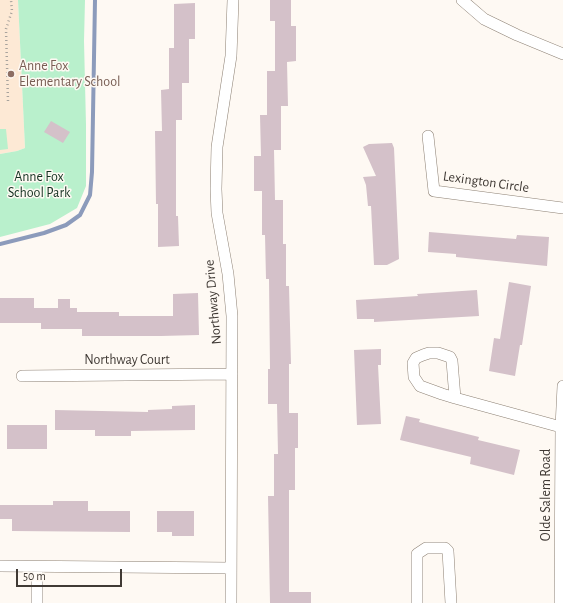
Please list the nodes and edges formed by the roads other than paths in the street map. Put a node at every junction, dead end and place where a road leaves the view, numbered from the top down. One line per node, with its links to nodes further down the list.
1 (233, 0): 6 (street, Northway Drive)
2 (462, 0): 3 (street)
3 (563, 54)
4 (428, 136): 5 (street, Lexington Circle)
5 (563, 208)
6 (232, 374): 7 (street, Northway Court); 14 (street, Northway Drive)
7 (22, 376)
8 (563, 386): 10 (street, Olde Salem Road)
9 (455, 398): 9 (street); 11 (street)
10 (562, 415): 11 (street, Olde Salem Road)
11 (561, 427): 19 (street, Olde Salem Road)
12 (0, 566): 13 (street)
13 (37, 567): 14 (street); 15 (street)
14 (231, 568): 16 (street, Northway Drive)
15 (37, 603)
16 (231, 603)
17 (417, 603): 18 (street)
18 (451, 603)
19 (560, 603)

